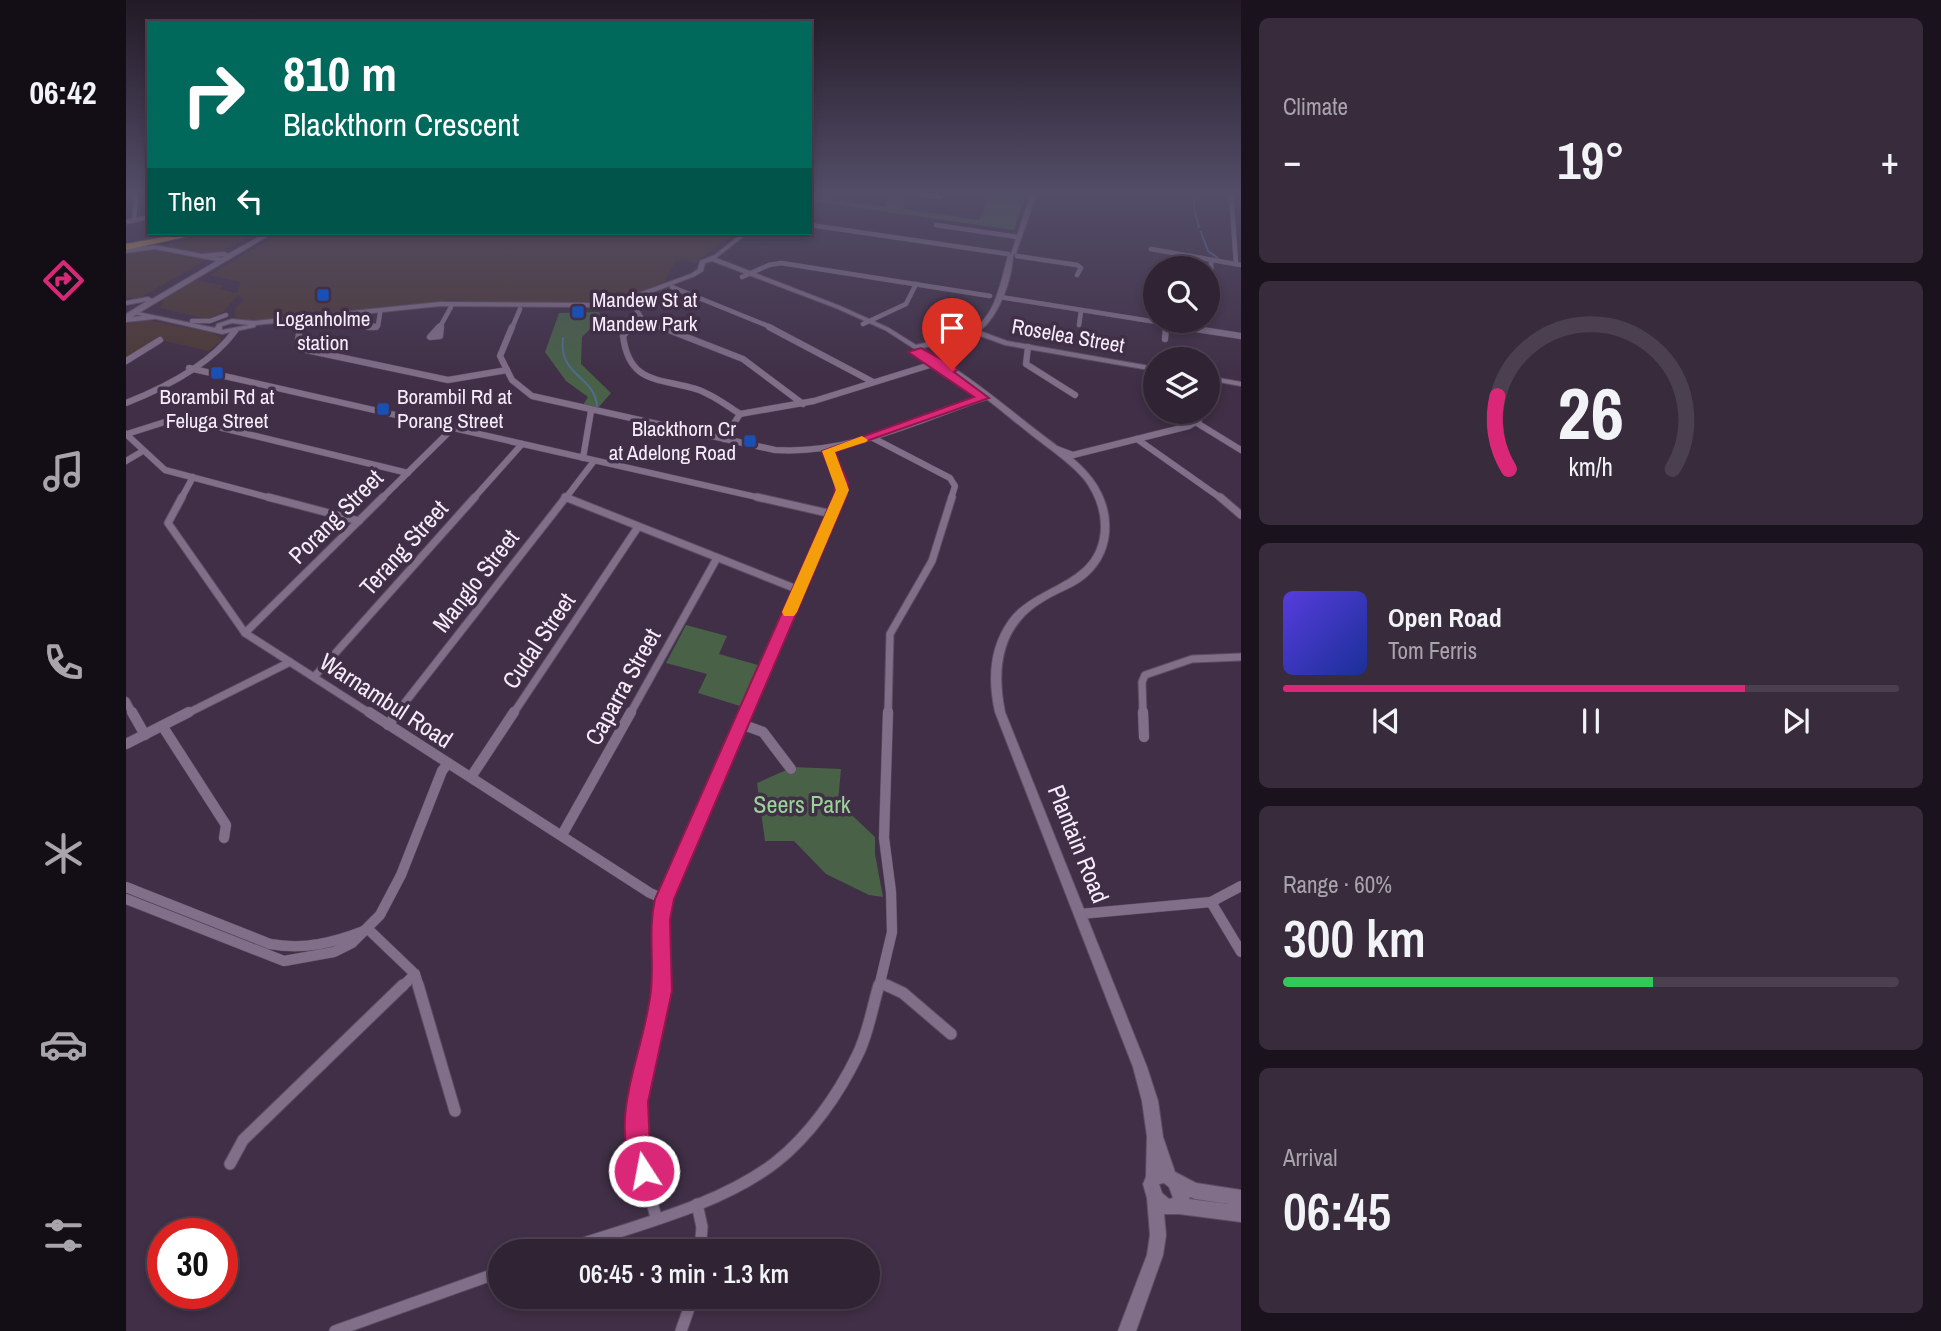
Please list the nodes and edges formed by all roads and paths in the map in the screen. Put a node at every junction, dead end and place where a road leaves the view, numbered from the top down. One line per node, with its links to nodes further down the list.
1 (183, 255): 6 (street)
2 (226, 255): 7 (main road)
3 (718, 255): 8 (street)
4 (727, 255): 11 (street)
5 (1012, 255): 14 (street); 18 (street)
6 (202, 258): 7 (main road); 7 (street); 12 (main road)
7 (219, 259): 12 (main road)
8 (709, 259): 11 (street, Plantain Road); 11 (street)
9 (1220, 262): 10 (street)
10 (1238, 265)
11 (714, 267): 13 (street, Plantain Road); 16 (street); 36 (street)
12 (201, 270): 19 (main road)
13 (745, 275): 15 (street); 33 (street, Plantain Road)
14 (1077, 275)
15 (916, 284): 17 (street); 33 (street)
16 (672, 287): 20 (street); 53 (street)
17 (990, 296)
18 (1000, 298): 24 (street); 38 (street)
19 (151, 299): 23 (main road); 23 (main road); 27 (main road)
20 (632, 302): 22 (street); 29 (street)
21 (451, 307): 22 (street); 25 (street); 34 (street)
22 (520, 309): 51 (street)
23 (129, 311): 27 (main road); 27 (street)
24 (1082, 311): 30 (street); 35 (street)
25 (380, 313): 26 (street); 26 (street)
26 (366, 314): 32 (street)
27 (153, 315): 31 (street); 37 (street)
28 (226, 315): 31 (street)
29 (642, 319): 58 (street); 60 (street)
30 (1143, 320)
31 (192, 321): 37 (street)
32 (301, 321): 36 (street); 51 (street)
33 (866, 323): 46 (street, Plantain Road)
34 (441, 325)
35 (1079, 325)
36 (238, 327): 37 (street); 45 (street)
37 (221, 329): 45 (street)
38 (976, 332): 44 (street, Roselea Street); 46 (street)
39 (1165, 333): 42 (street)
40 (1220, 333): 41 (street)
41 (1241, 336)
42 (1165, 339)
43 (160, 340): 47 (street)
44 (1028, 347): 49 (street, Roselea Street); 55 (street)
45 (217, 349): 50 (street)
46 (916, 349): 48 (street, Plantain Road); 56 (street, Plantain Road)
47 (126, 361)
48 (933, 364): 53 (street); 56 (street, Plantain Road)
49 (1143, 367)
50 (189, 368): 57 (street); 63 (street)
51 (507, 370): 59 (street)
52 (1220, 380): 54 (street)
53 (873, 382): 58 (street)
54 (1241, 384)
55 (1075, 395)
56 (985, 397): 65 (street); 74 (street, Plantain Road); 84 (street, Plantain Road)
57 (126, 403)
58 (803, 404): 60 (street)
59 (591, 411): 66 (street); 72 (street)
60 (740, 414): 66 (street)
61 (1193, 424): 67 (street)
62 (1199, 424): 69 (street)
63 (453, 428): 68 (street); 76 (street, Porang Street)
64 (126, 434): 70 (street); 76 (street)
65 (872, 436): 71 (street); 111 (street)
66 (724, 439): 71 (street)
67 (1137, 439): 74 (street); 80 (street)
68 (522, 444): 72 (street); 89 (street, Terang Street)
69 (1241, 450)
70 (143, 451): 75 (street); 77 (street)
71 (828, 451): 79 (street)
72 (583, 458): 73 (street)
73 (594, 460): 78 (street, Manglo Street); 79 (street)
74 (1074, 460): 84 (street, Plantain Road)
75 (126, 461)
76 (408, 472): 81 (street, Porang Street)
77 (193, 478): 81 (street); 86 (street, Warnambul Road)
78 (565, 497): 82 (street); 92 (street, Manglo Street)
79 (832, 514): 85 (street)
80 (1241, 514)
81 (359, 521): 86 (street, Porang Street)
82 (638, 527): 83 (street); 99 (street, Cudal Street)
83 (717, 558): 85 (street); 100 (street, Caparra Street)
84 (1056, 589): 107 (street, Plantain Road)
85 (799, 590): 91 (street)
86 (245, 633): 88 (street, Warnambul Road)
87 (1241, 657): 95 (street)
88 (290, 662): 89 (street, Warnambul Road); 93 (street)
89 (314, 677): 92 (street, Warnambul Road)
90 (126, 701): 94 (street)
91 (741, 724): 98 (street); 105 (street)
92 (388, 725): 97 (street, Warnambul Road)
93 (163, 727): 94 (street); 101 (street)
94 (145, 735): 96 (street)
95 (1144, 737)
96 (126, 744)
97 (448, 764): 99 (street, Warnambul Road); 108 (street)
98 (791, 769)
99 (471, 777): 100 (street, Warnambul Road)
100 (562, 835): 105 (street, Warnambul Road)
101 (224, 838)
102 (1241, 886): 106 (street)
103 (126, 887): 108 (street)
104 (126, 899): 108 (street)
105 (664, 899): 121 (street)
106 (1211, 902): 107 (street); 109 (street)
107 (1080, 915): 115 (street, Plantain Road)
108 (369, 930): 110 (street)
109 (1241, 953)
110 (415, 974): 113 (street); 114 (street)
111 (881, 983): 112 (street); 118 (street)
112 (951, 1034)
113 (455, 1111)
114 (230, 1164)
115 (1166, 1178): 116 (street); 117 (street); 119 (street)
116 (1155, 1198): 119 (street); 122 (street)
117 (1241, 1199)
118 (697, 1204): 121 (street); 124 (street)
119 (1175, 1207): 120 (street); 122 (street)
120 (1241, 1214)
121 (656, 1217): 123 (street)
122 (1158, 1235): 129 (street)
123 (594, 1239)
124 (702, 1239)
125 (488, 1276): 127 (street)
126 (689, 1309): 128 (street)
127 (335, 1331)
128 (681, 1331)
129 (1127, 1331)

